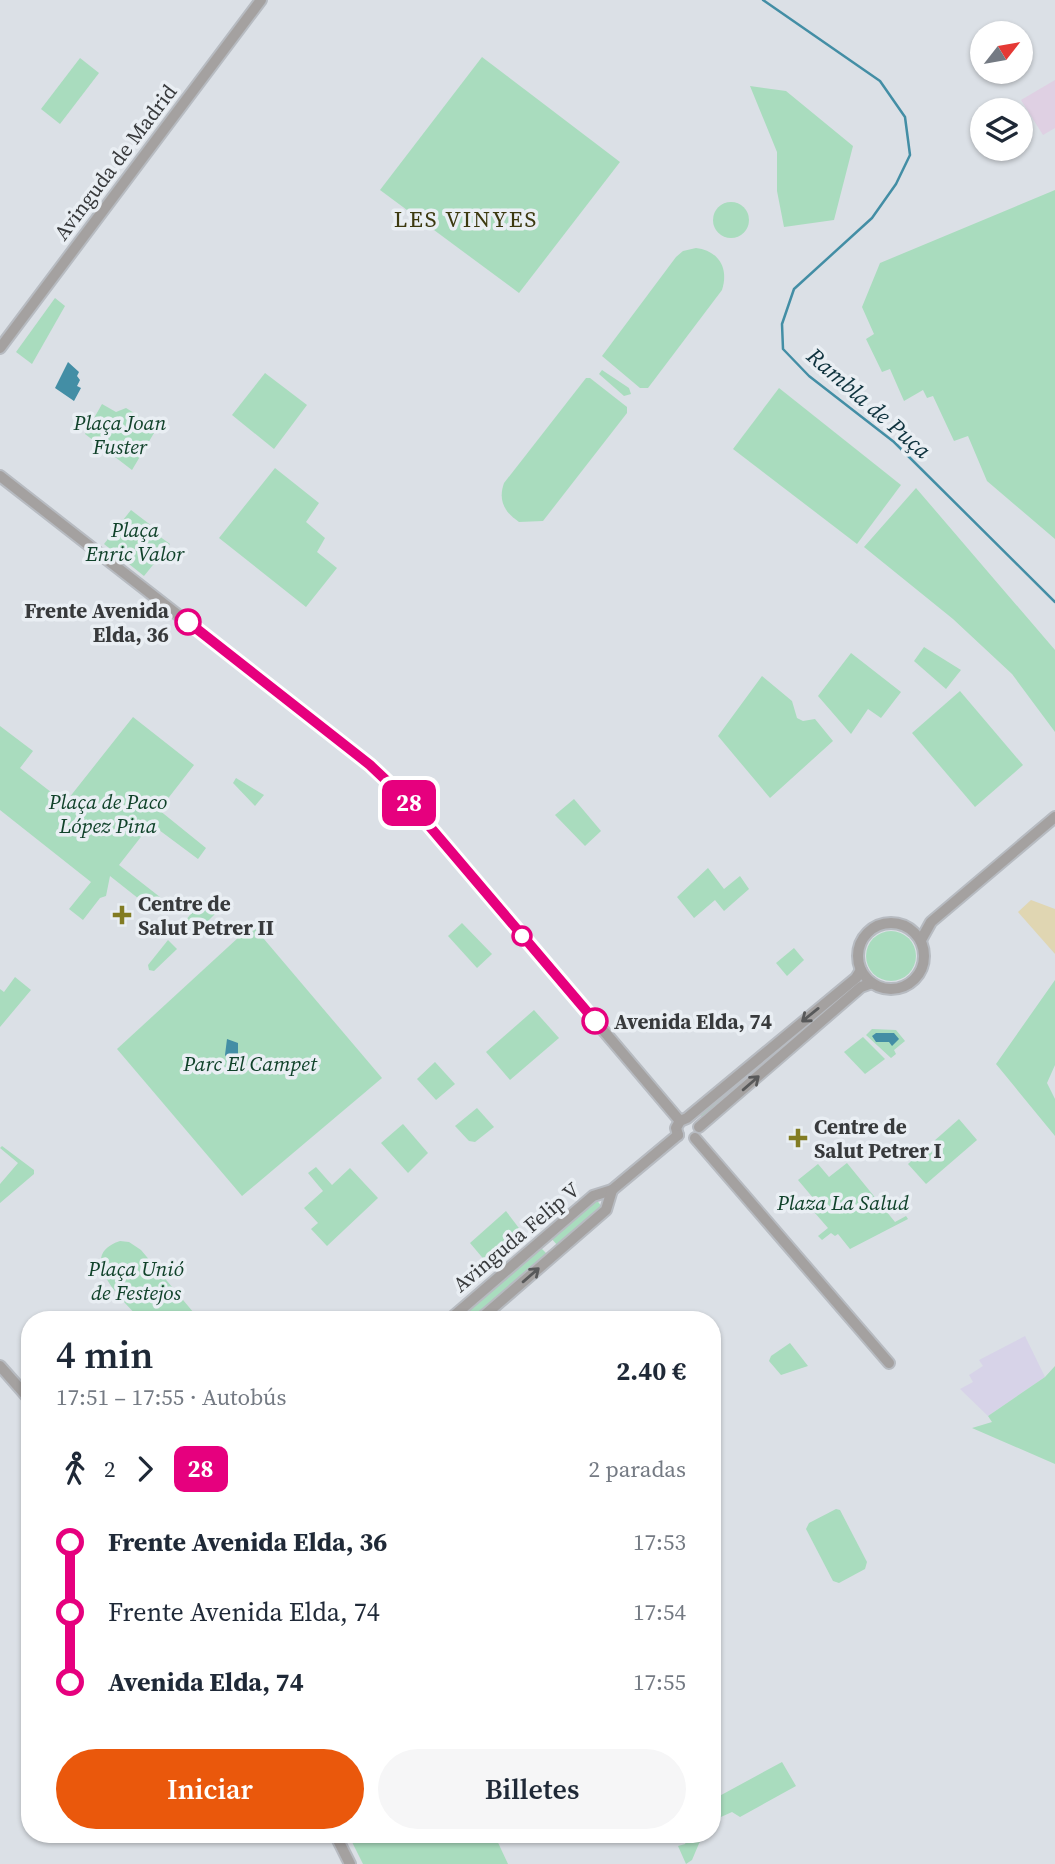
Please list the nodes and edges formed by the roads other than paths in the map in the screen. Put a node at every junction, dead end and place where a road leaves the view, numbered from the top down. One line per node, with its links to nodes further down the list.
1 (261, 0): 2 (street, Avinguda de Madrid)
2 (0, 348)
3 (0, 475): 10 (street)
4 (1055, 817): 5 (street)
5 (931, 922): 6 (street); 7 (street)
6 (911, 929): 7 (street); 8 (street)
7 (921, 940): 9 (street)
8 (861, 970): 9 (street); 10 (street, one-way to 10)
9 (872, 983): 11 (street, one-way to 9)
10 (684, 1119): 11 (street); 12 (street)
11 (697, 1133): 12 (street); 16 (street)
12 (678, 1135): 13 (street, Avinguda Felip V)
13 (612, 1190): 14 (street, Avinguda Felip V); 15 (street, Avinguda Felip V, one-way to 13)
14 (459, 1311)
15 (489, 1311)
16 (889, 1363)
17 (0, 1366): 18 (street)
18 (21, 1390)
19 (339, 1843): 20 (street)
20 (349, 1864)

